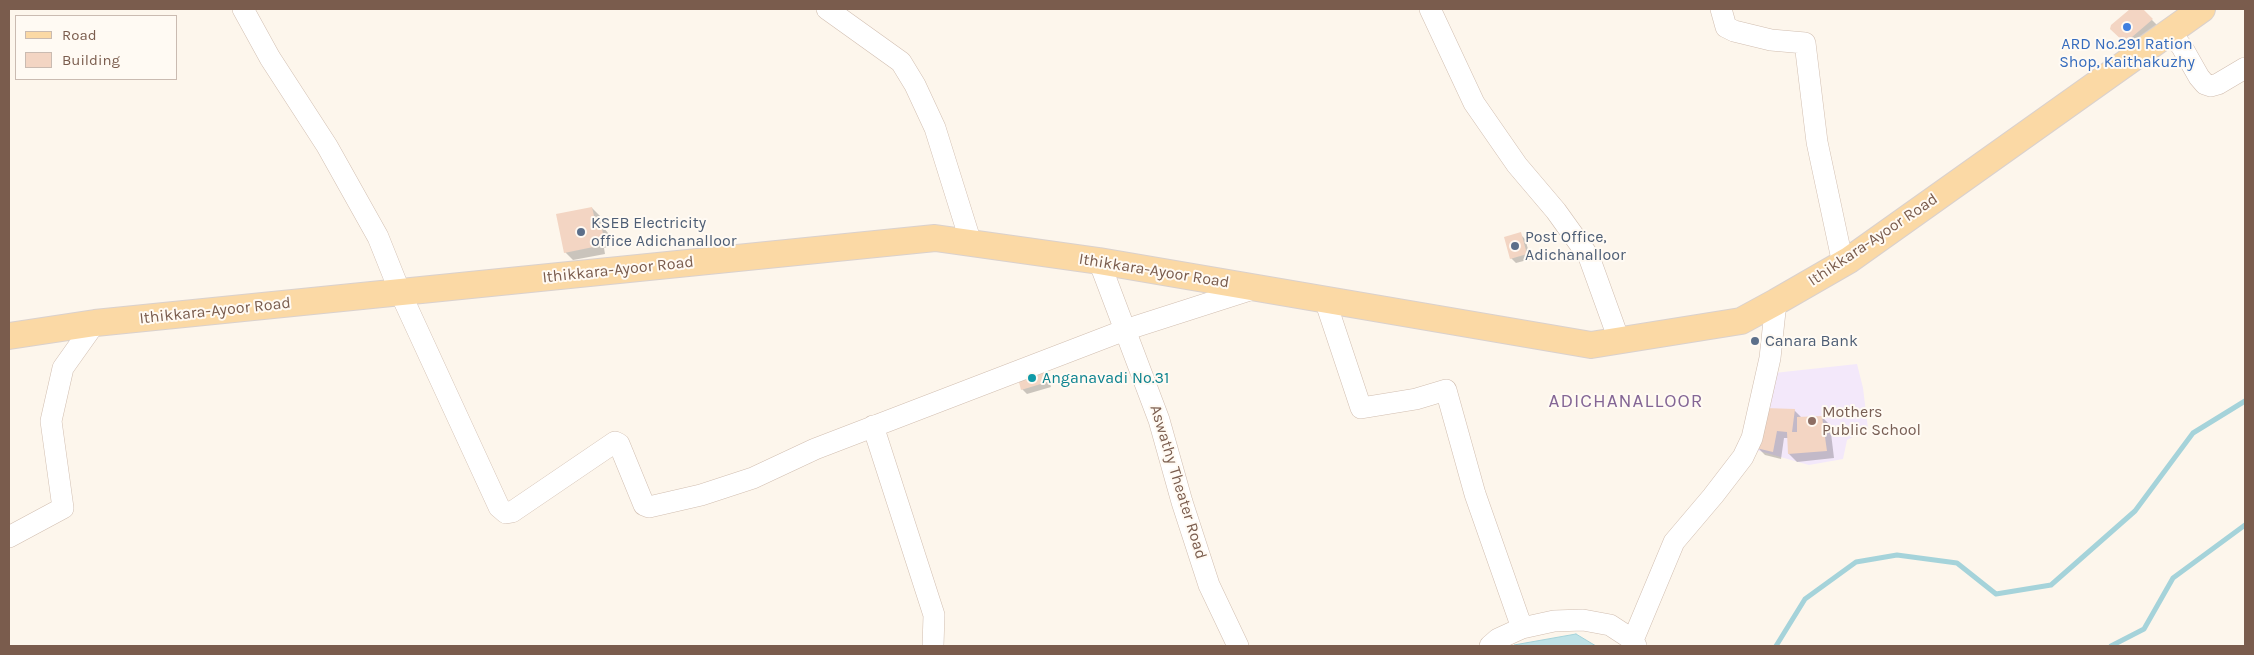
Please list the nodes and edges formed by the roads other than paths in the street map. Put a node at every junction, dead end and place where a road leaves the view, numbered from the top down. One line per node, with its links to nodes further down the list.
1 (243, 9): 12 (street)
2 (827, 9): 8 (street)
3 (1430, 9): 18 (street)
4 (1721, 9): 10 (street)
5 (2202, 9): 6 (main road, Ithikkara-Ayoor Road)
6 (2170, 32): 7 (street); 10 (main road, Ithikkara-Ayoor Road)
7 (2245, 68)
8 (971, 243): 9 (main road, Ithikkara-Ayoor Road); 12 (main road, Ithikkara-Ayoor Road)
9 (1098, 261): 11 (main road, Ithikkara-Ayoor Road); 16 (street, Aswathy Theater Road)
10 (1843, 264): 14 (main road, Ithikkara-Ayoor Road)
11 (1257, 288): 13 (main road, Ithikkara-Ayoor Road); 16 (street)
12 (400, 292): 15 (main road, Ithikkara-Ayoor Road); 19 (street)
13 (1325, 300): 18 (main road, Ithikkara-Ayoor Road); 21 (street)
14 (1776, 302): 18 (main road, Ithikkara-Ayoor Road); 22 (street)
15 (95, 323): 17 (main road, Ithikkara-Ayoor Road); 20 (street)
16 (1125, 330): 19 (street); 24 (street, Aswathy Theater Road)
17 (9, 336)
18 (1619, 340)
19 (873, 426): 23 (street)
20 (9, 537)
21 (1522, 628): 22 (street); 25 (street)
22 (1634, 643)
23 (933, 646)
24 (1238, 646)
25 (1490, 646)

